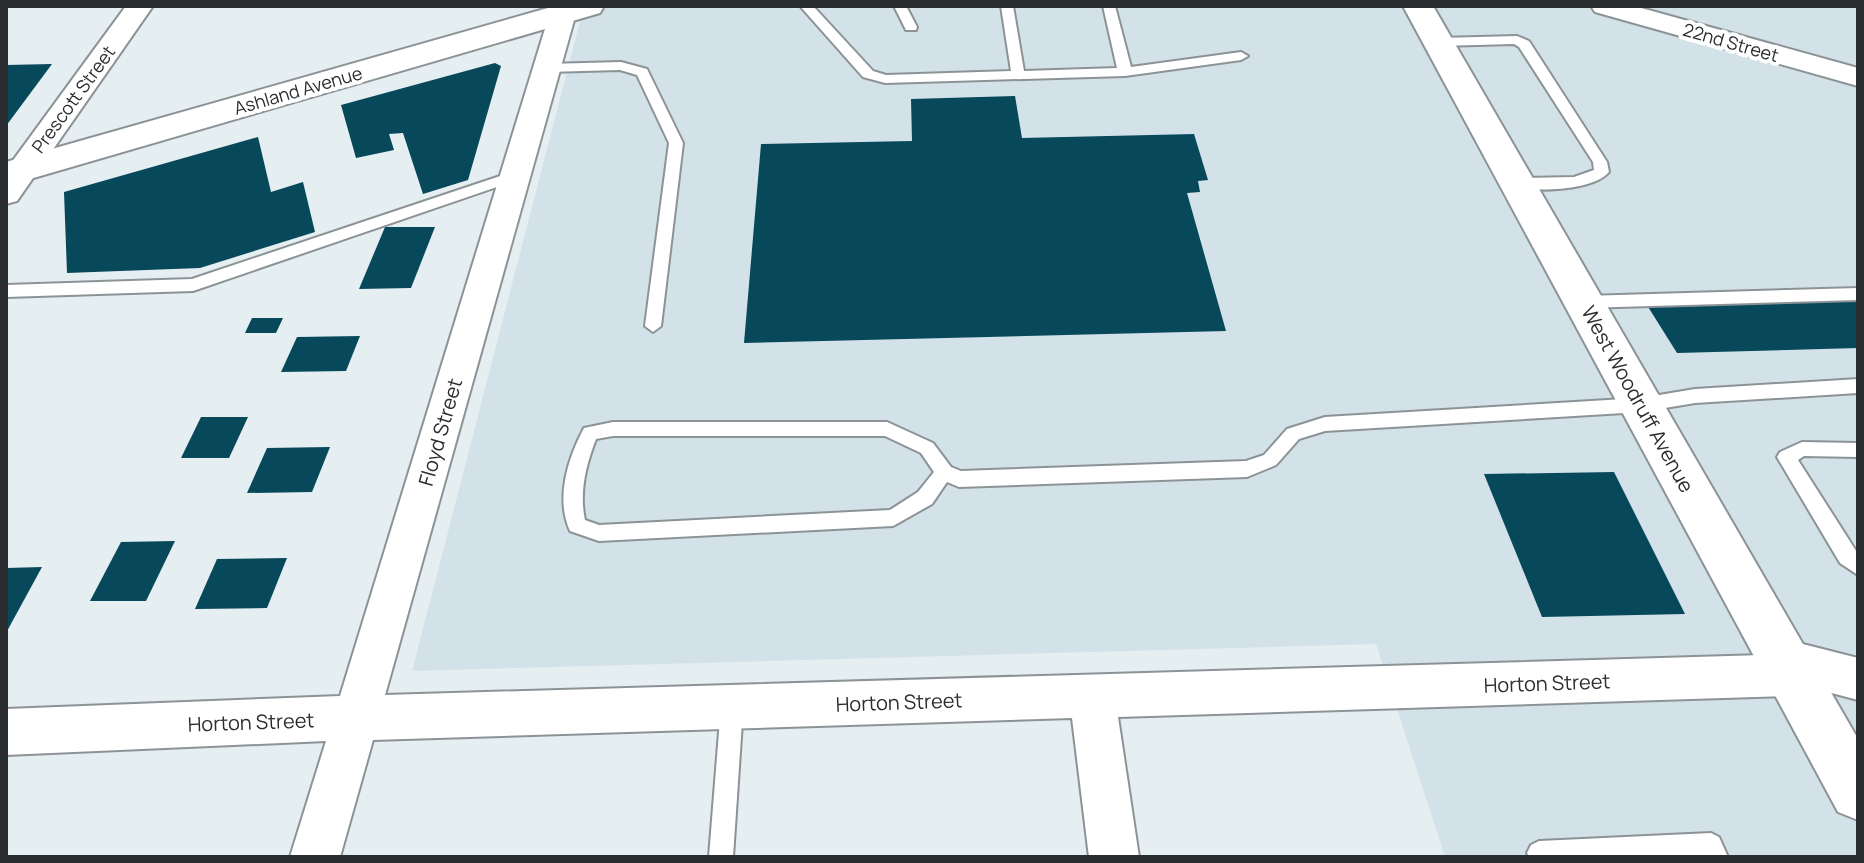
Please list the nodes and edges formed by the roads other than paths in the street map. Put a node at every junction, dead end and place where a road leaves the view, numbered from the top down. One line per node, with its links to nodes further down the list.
1 (140, 6): 17 (street, Prescott Street)
2 (806, 6): 14 (lane)
3 (900, 6): 9 (lane)
4 (1007, 6): 14 (lane)
5 (1109, 6): 13 (lane)
6 (1418, 6): 10 (street, West Woodruff Avenue)
7 (1604, 6): 15 (street, 22nd Street)
8 (573, 9): 12 (street, Floyd Street); 17 (street, Ashland Avenue)
9 (911, 27)
10 (1439, 42): 18 (street, West Woodruff Avenue); 18 (lane)
11 (1241, 56): 13 (lane)
12 (547, 68): 16 (street, Floyd Street); 22 (lane)
13 (1125, 72): 14 (lane)
14 (1018, 75)
15 (1858, 77)
16 (515, 176): 19 (lane); 32 (street, Floyd Street)
17 (12, 179)
18 (1517, 183): 21 (street, West Woodruff Avenue)
19 (6, 291)
20 (1858, 294): 21 (lane)
21 (1584, 302): 24 (street, West Woodruff Avenue)
22 (653, 326)
23 (1858, 386): 24 (lane)
24 (1641, 405): 26 (lane); 28 (street, West Woodruff Avenue)
25 (1858, 450): 27 (lane)
26 (944, 472): 26 (lane)
27 (1858, 566)
28 (1788, 667): 29 (street, Horton Street); 30 (street, Horton Street); 34 (street, West Woodruff Avenue)
29 (1858, 679)
30 (1092, 697): 31 (street, Horton Street); 37 (street)
31 (732, 707): 32 (street, Horton Street); 36 (lane)
32 (356, 718): 33 (street, Horton Street); 35 (street, Floyd Street)
33 (6, 732)
34 (1858, 792)
35 (315, 857)
36 (721, 857)
37 (1114, 857)
38 (1541, 857): 39 (lane)
39 (1716, 857)

